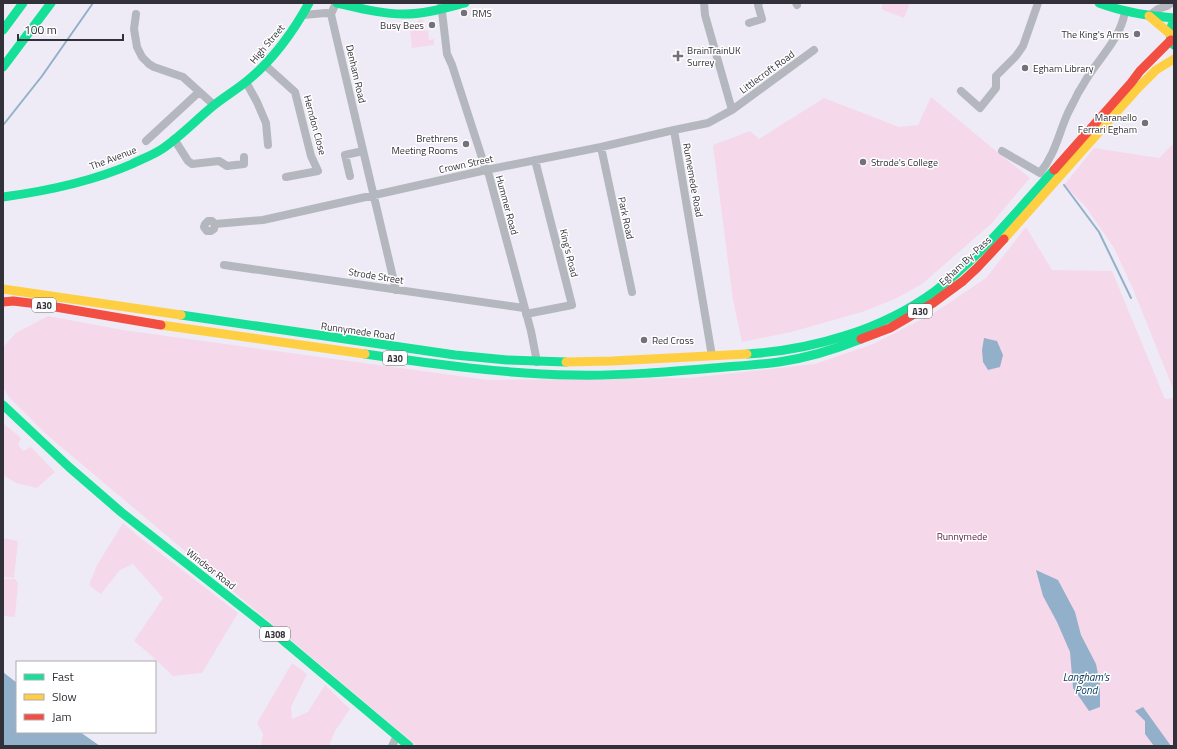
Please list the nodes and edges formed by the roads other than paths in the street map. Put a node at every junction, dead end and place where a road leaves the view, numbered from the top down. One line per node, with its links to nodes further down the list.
1 (23, 3): 19 (main road)
2 (50, 3): 24 (main road)
3 (309, 3): 15 (main road, High Street)
4 (337, 3): 11 (main road); 14 (street)
5 (465, 3): 11 (main road)
6 (704, 3): 29 (street)
7 (760, 3): 18 (street)
8 (1038, 3): 26 (street)
9 (1099, 3): 12 (main road)
10 (1171, 3): 16 (street)
11 (441, 6): 39 (street, Hummer Road)
12 (1125, 12): 16 (main road); 36 (street)
13 (136, 14): 27 (street)
14 (331, 14): 15 (street); 35 (street, Denham Road)
15 (303, 15): 23 (main road, High Street)
16 (1149, 16): 17 (main road); 20 (main road)
17 (1174, 20): 20 (main road)
18 (749, 23)
19 (3, 30)
20 (1171, 39): 51 (main road, Egham By-Pass / A30)
21 (814, 50): 29 (street, Littlecroft Road)
22 (1174, 59): 49 (main road, Egham By-Pass / A30)
23 (265, 65): 25 (main road, High Street); 41 (street, Herndon Close)
24 (3, 67)
25 (246, 82): 28 (main road, High Street); 33 (street)
26 (961, 91)
27 (199, 92): 28 (street); 32 (street)
28 (214, 106): 31 (main road, The Avenue)
29 (732, 110): 30 (street, Runnemede Road)
30 (674, 130): 34 (street, Crown Street); 51 (street, Runnemede Road)
31 (174, 139): 37 (street); 43 (main road, The Avenue)
32 (146, 141)
33 (268, 145)
34 (601, 147): 38 (street, Crown Street); 48 (street, Park Road)
35 (363, 151): 40 (street); 42 (street, Denham Road)
36 (1002, 151)
37 (244, 157)
38 (535, 160): 39 (street, Crown Street); 50 (street, King's Road)
39 (486, 170): 42 (street, Crown Street); 50 (street, Hummer Road)
40 (350, 176)
41 (286, 177)
42 (373, 195): 44 (street, Crown Street); 47 (street, Denham Road)
43 (3, 197)
44 (215, 224)
45 (224, 265): 47 (street, Strode Street)
46 (3, 289): 52 (main road, Runnymede Road / A30)
47 (396, 290): 50 (street, Strode Street)
48 (632, 292)
49 (3, 302)
50 (525, 311): 52 (street, Hummer Road)
51 (712, 356): 52 (main road, Runnymede Road / A30)
52 (537, 362)
53 (3, 405): 54 (main road, Windsor Road / A308)
54 (397, 736): 55 (street); 56 (main road, Windsor Road / A308)
55 (392, 746)
56 (409, 746)

